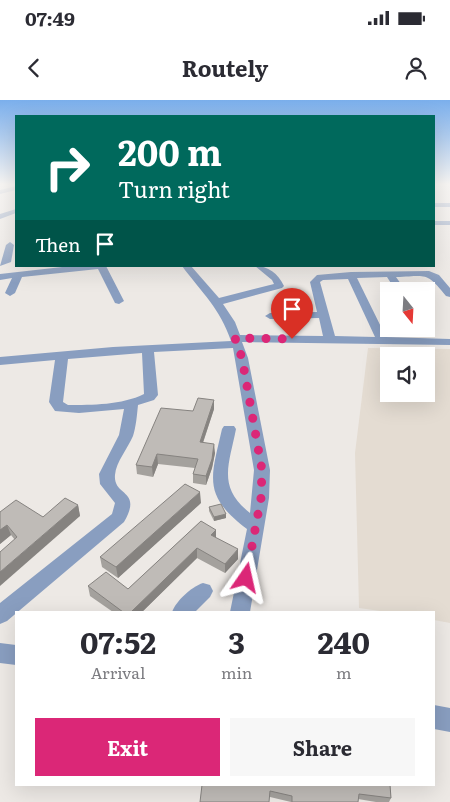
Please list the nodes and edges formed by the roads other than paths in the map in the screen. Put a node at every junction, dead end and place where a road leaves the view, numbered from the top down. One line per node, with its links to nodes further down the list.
1 (450, 223): 2 (street)
2 (435, 224)
3 (13, 245): 4 (street); 5 (street)
4 (0, 246)
5 (0, 263)
6 (90, 267): 11 (street)
7 (100, 267): 17 (street)
8 (187, 267): 18 (street)
9 (260, 267): 18 (street)
10 (389, 274): 12 (street); 14 (street); 16 (street)
11 (18, 275): 13 (street); 15 (street)
12 (351, 275): 19 (street); 23 (street)
13 (0, 277)
14 (395, 282)
15 (10, 292)
16 (450, 294)
17 (119, 301)
18 (217, 302): 24 (street)
19 (323, 315): 20 (street); 22 (street)
20 (270, 316)
21 (431, 338): 25 (street)
22 (330, 340): 23 (street); 24 (street)
23 (382, 340): 25 (street)
24 (236, 341): 27 (street); 32 (street)
25 (433, 341): 26 (street)
26 (450, 342)
27 (148, 349): 28 (street); 30 (street)
28 (62, 355): 29 (street); 30 (street)
29 (0, 360)
30 (132, 404): 36 (street)
31 (229, 429): 32 (street)
32 (256, 527): 35 (street)
33 (203, 591): 34 (street)
34 (183, 611)
35 (240, 611)
36 (0, 615)
37 (0, 653): 38 (street)
38 (15, 655)
39 (435, 717): 40 (street)
40 (450, 720)

